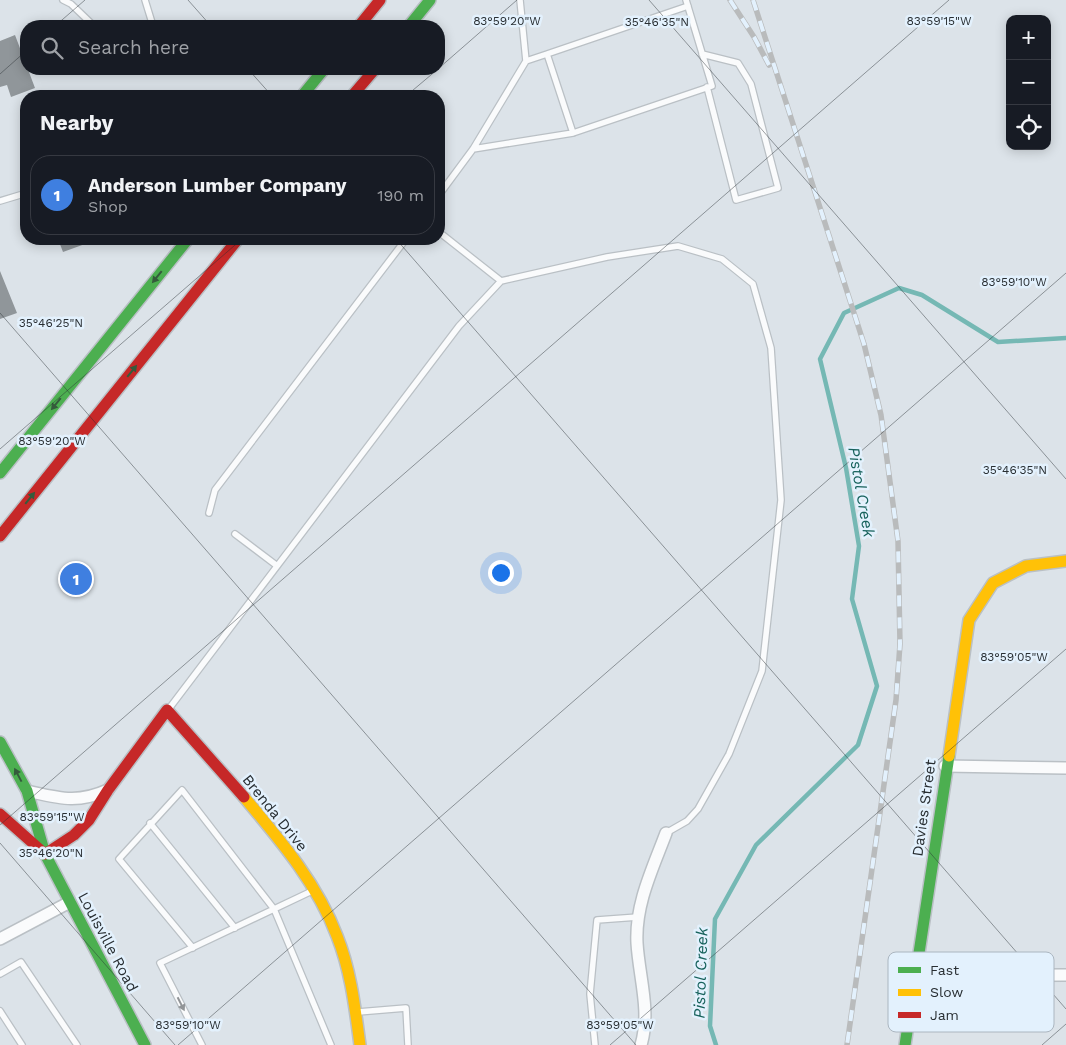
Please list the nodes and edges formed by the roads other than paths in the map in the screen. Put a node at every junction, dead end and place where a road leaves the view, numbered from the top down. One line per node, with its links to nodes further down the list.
1 (63, 0): 7 (lane)
2 (145, 0): 8 (lane)
3 (380, 0): 9 (main road)
4 (430, 0): 10 (main road)
5 (520, 0): 13 (lane)
6 (687, 3): 11 (lane); 12 (lane)
7 (88, 20)
8 (151, 20)
9 (364, 20)
10 (414, 20)
11 (547, 54): 13 (lane); 19 (lane)
12 (702, 54): 16 (lane); 16 (lane)
13 (526, 60): 20 (lane)
14 (319, 75): 17 (main road)
15 (369, 75): 18 (main road)
16 (707, 87): 19 (lane)
17 (307, 90)
18 (357, 90)
19 (573, 133): 20 (lane)
20 (473, 149): 21 (lane)
21 (445, 187)
22 (20, 195): 23 (lane)
23 (0, 200)
24 (445, 237): 28 (lane)
25 (183, 245): 29 (main road, one-way to 29)
26 (233, 245): 34 (main road, one-way to 26)
27 (401, 245): 32 (lane)
28 (501, 281): 36 (lane); 45 (lane)
29 (19, 450): 30 (main road); 31 (main road)
30 (0, 460)
31 (0, 473)
32 (209, 514)
33 (235, 534): 36 (lane)
34 (0, 536)
35 (1066, 561): 39 (main road, Davies Street)
36 (276, 566): 37 (lane)
37 (167, 710): 41 (main road); 47 (main road, Brenda Drive)
38 (0, 742): 42 (main road, Louisville Road, one-way to 38)
39 (946, 766): 40 (street); 54 (main road, Davies Street)
40 (1066, 768)
41 (108, 790): 42 (street); 46 (main road)
42 (27, 791): 46 (main road, Louisville Road)
43 (0, 814): 46 (main road, Louisville Road)
44 (150, 823): 49 (lane); 51 (lane); 53 (lane)
45 (666, 833): 50 (street)
46 (45, 854): 48 (main road, Louisville Road)
47 (315, 890): 49 (lane); 57 (main road, Brenda Drive)
48 (70, 902): 52 (street); 61 (main road, Louisville Road)
49 (274, 909): 51 (lane); 63 (lane)
50 (638, 917): 66 (lane); 67 (street)
51 (235, 928): 53 (lane)
52 (0, 940)
53 (193, 948): 62 (lane, one-way to 62)
54 (919, 952)
55 (0, 974): 60 (lane)
56 (0, 1011): 59 (lane)
57 (356, 1012): 64 (main road, Brenda Drive); 65 (lane)
58 (907, 1032): 68 (main road, Davies Street)
59 (22, 1045)
60 (78, 1045)
61 (144, 1045)
62 (202, 1045)
63 (332, 1045)
64 (360, 1045)
65 (408, 1045)
66 (595, 1045)
67 (641, 1045)
68 (905, 1045)

